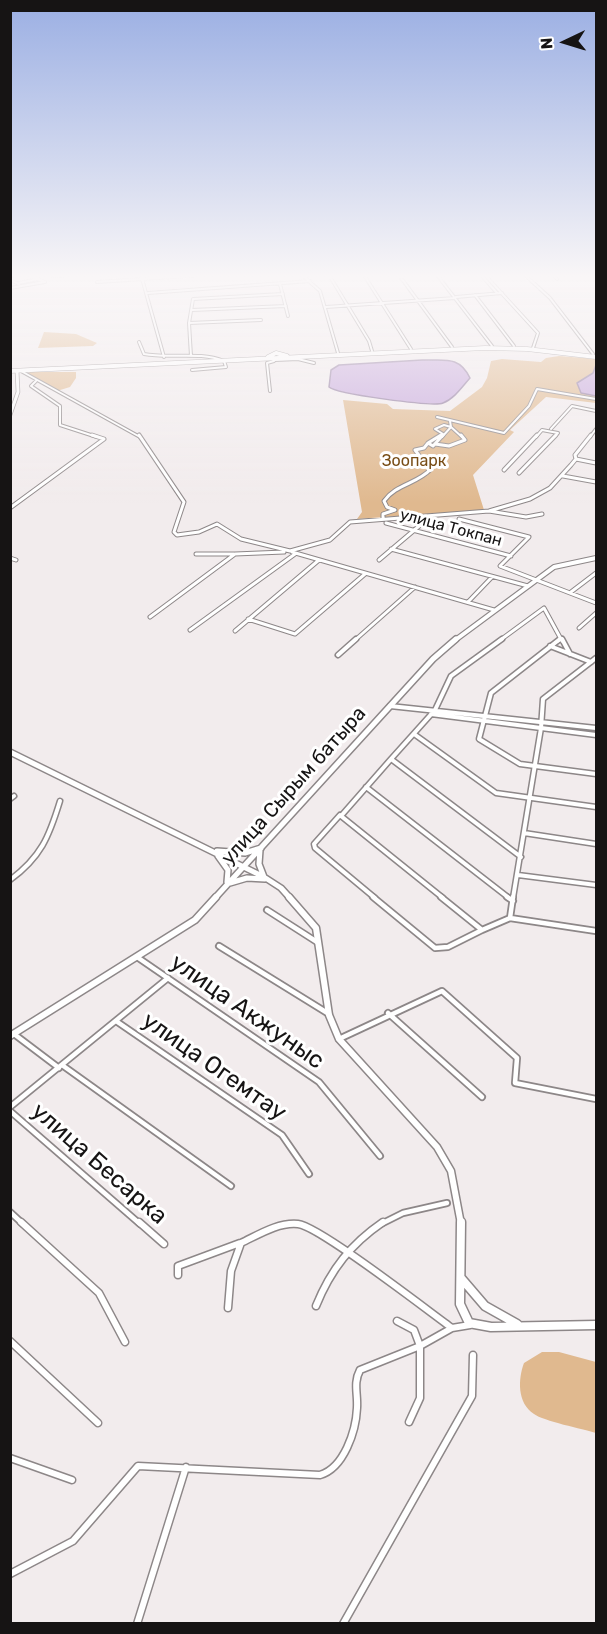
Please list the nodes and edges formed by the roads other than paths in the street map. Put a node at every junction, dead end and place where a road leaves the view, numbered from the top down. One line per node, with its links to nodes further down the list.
1 (143, 351): 12 (street)
2 (162, 351): 12 (street)
3 (191, 351): 9 (street)
4 (369, 351): 8 (main road)
5 (414, 351): 8 (main road)
6 (541, 351): 10 (main road)
7 (558, 351): 10 (main road)
8 (338, 354): 11 (main road)
9 (191, 356): 12 (street); 14 (street)
10 (595, 356)
11 (297, 357): 13 (main road); 13 (main road); 15 (street)
12 (164, 358)
13 (272, 358): 14 (main road); 20 (street)
14 (222, 360): 16 (main road); 17 (street); 18 (main road)
15 (314, 363)
16 (10, 370): 18 (main road)
17 (192, 370)
18 (19, 371): 19 (street); 23 (main road)
19 (36, 381): 37 (street); 46 (street)
20 (270, 391)
21 (597, 399): 25 (street)
22 (597, 411): 28 (street)
23 (10, 415)
24 (437, 417): 25 (street)
25 (450, 420): 26 (street)
26 (452, 426): 29 (street); 30 (street); 30 (street)
27 (597, 429): 31 (street)
28 (550, 430): 33 (street); 34 (street)
29 (428, 442): 30 (street); 41 (street)
30 (435, 444)
31 (576, 459): 32 (street); 35 (street)
32 (597, 463)
33 (504, 470)
34 (519, 473)
35 (563, 476): 36 (street); 38 (street)
36 (597, 482)
37 (10, 508)
38 (489, 511): 39 (street); 40 (street)
39 (542, 514)
40 (431, 515): 41 (street); 44 (street)
41 (383, 519): 46 (street)
42 (459, 519): 50 (street)
43 (386, 523): 44 (street, улица Токпан)
44 (413, 530): 45 (street); 50 (street, улица Токпан)
45 (391, 549): 55 (street); 58 (street)
46 (290, 551): 47 (street); 48 (street)
47 (235, 554): 49 (street); 67 (street)
48 (296, 554): 54 (street); 70 (street)
49 (196, 555)
50 (511, 556): 59 (street)
51 (10, 558): 53 (street)
52 (597, 558): 59 (main road, улица Сырым батыра)
53 (16, 560)
54 (320, 560): 56 (street); 68 (street)
55 (379, 560)
56 (366, 573): 60 (street); 68 (street)
57 (597, 573): 62 (street)
58 (492, 577): 61 (street); 63 (street)
59 (537, 580): 61 (main road, улица Сырым батыра); 62 (street)
60 (416, 586): 63 (street); 75 (street)
61 (528, 586): 65 (main road, улица Сырым батыра)
62 (570, 593): 64 (street)
63 (468, 602): 65 (street)
64 (597, 603)
65 (494, 610): 78 (main road, улица Сырым батыра)
66 (597, 613): 69 (street)
67 (150, 617)
68 (248, 619): 71 (street)
69 (579, 628)
70 (190, 630)
71 (235, 631)
72 (561, 638): 73 (street); 74 (street); 79 (street)
73 (550, 646): 74 (street); 82 (street)
74 (570, 654): 77 (street)
75 (338, 655)
76 (597, 658): 77 (street)
77 (592, 662): 84 (street)
78 (390, 706): 80 (street); 100 (main road, улица Сырым батыра)
79 (435, 709): 80 (street); 81 (street); 82 (street)
80 (425, 711): 81 (street)
81 (431, 715): 83 (street); 87 (street)
82 (484, 715): 83 (street); 84 (street)
83 (483, 721): 85 (street); 91 (street)
84 (541, 722): 85 (street); 86 (street)
85 (541, 728): 88 (street); 91 (street)
86 (597, 728)
87 (414, 734): 90 (street); 94 (street)
88 (597, 735)
89 (10, 752): 101 (main road)
90 (391, 759): 93 (street); 102 (street)
91 (534, 766): 92 (street); 94 (street)
92 (597, 774)
93 (366, 787): 97 (street); 109 (street)
94 (530, 798): 96 (street); 98 (street)
95 (60, 801): 106 (street)
96 (597, 807)
97 (340, 815): 112 (street); 112 (street)
98 (524, 833): 99 (street); 102 (street)
99 (597, 844)
100 (261, 848): 101 (main road); 103 (main road, улица Сырым батыра); 105 (main road)
101 (214, 852): 103 (main road); 107 (main road)
102 (520, 857): 104 (street)
103 (243, 867): 105 (main road); 107 (main road, улица Сырым батыра)
104 (518, 875): 108 (street); 109 (street)
105 (266, 878): 107 (main road); 114 (main road)
106 (10, 880)
107 (227, 885): 116 (main road, улица Сырым батыра)
108 (597, 885)
109 (513, 902): 111 (street)
110 (267, 910): 114 (street)
111 (510, 918): 112 (street); 113 (street)
112 (482, 930)
113 (597, 931)
114 (320, 944): 119 (main road)
115 (219, 946): 119 (street)
116 (137, 957): 117 (street, улица Акжуныс); 121 (main road, улица Сырым батыра)
117 (168, 978): 120 (street); 127 (street, улица Акжуныс)
118 (388, 1013): 122 (street); 124 (street); 125 (street)
119 (329, 1015): 122 (main road)
120 (116, 1021): 123 (street); 128 (street, улица Огемтау)
121 (12, 1035): 123 (street)
122 (339, 1039): 136 (main road)
123 (61, 1066): 126 (street); 129 (street)
124 (482, 1097)
125 (597, 1099)
126 (10, 1109): 133 (street, улица Бесарка)
127 (380, 1156)
128 (309, 1174)
129 (231, 1186)
130 (447, 1203): 134 (street)
131 (10, 1212): 145 (street)
132 (241, 1243): 134 (street); 135 (street); 138 (street)
133 (164, 1244)
134 (347, 1252): 137 (street); 143 (street)
135 (177, 1275)
136 (460, 1277): 140 (main road); 141 (main road)
137 (316, 1306)
138 (228, 1308)
139 (397, 1321): 146 (street)
140 (471, 1325): 141 (main road); 143 (street)
141 (518, 1325): 142 (main road)
142 (597, 1325)
143 (452, 1328): 146 (street)
144 (10, 1341): 149 (street)
145 (125, 1342)
146 (420, 1346): 148 (street); 151 (street)
147 (473, 1355): 155 (street)
148 (410, 1422)
149 (98, 1423)
150 (10, 1458): 152 (street)
151 (186, 1467): 153 (street); 154 (street)
152 (72, 1480)
153 (10, 1574)
154 (137, 1623)
155 (344, 1623)

